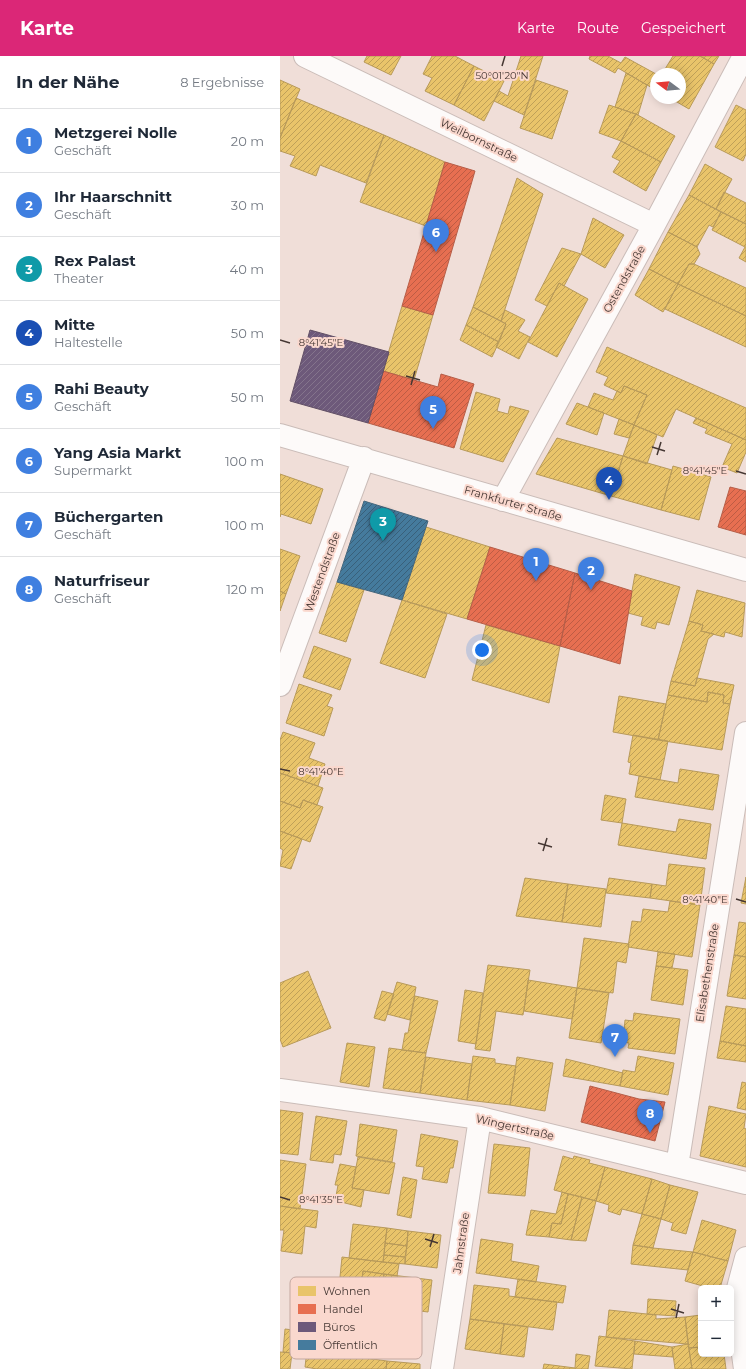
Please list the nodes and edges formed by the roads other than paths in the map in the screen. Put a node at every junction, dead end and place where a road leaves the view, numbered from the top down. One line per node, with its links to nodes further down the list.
1 (305, 56): 3 (street, Weilbornstraße)
2 (744, 56): 3 (street, Ostendstraße)
3 (654, 224): 6 (street, Ostendstraße)
4 (280, 435): 5 (street, Frankfurter Straße)
5 (364, 458): 6 (street, Frankfurter Straße); 8 (street, Westendstraße)
6 (502, 500): 7 (street, Frankfurter Straße)
7 (746, 570)
8 (280, 685)
9 (746, 733): 12 (street, Elisabethenstraße)
10 (280, 1090): 11 (street, Wingertstraße)
11 (480, 1118): 12 (street, Wingertstraße); 15 (street, Jahnstraße)
12 (677, 1166): 13 (street, Wingertstraße)
13 (746, 1183)
14 (746, 1258): 16 (street)
15 (442, 1369)
16 (745, 1369)

